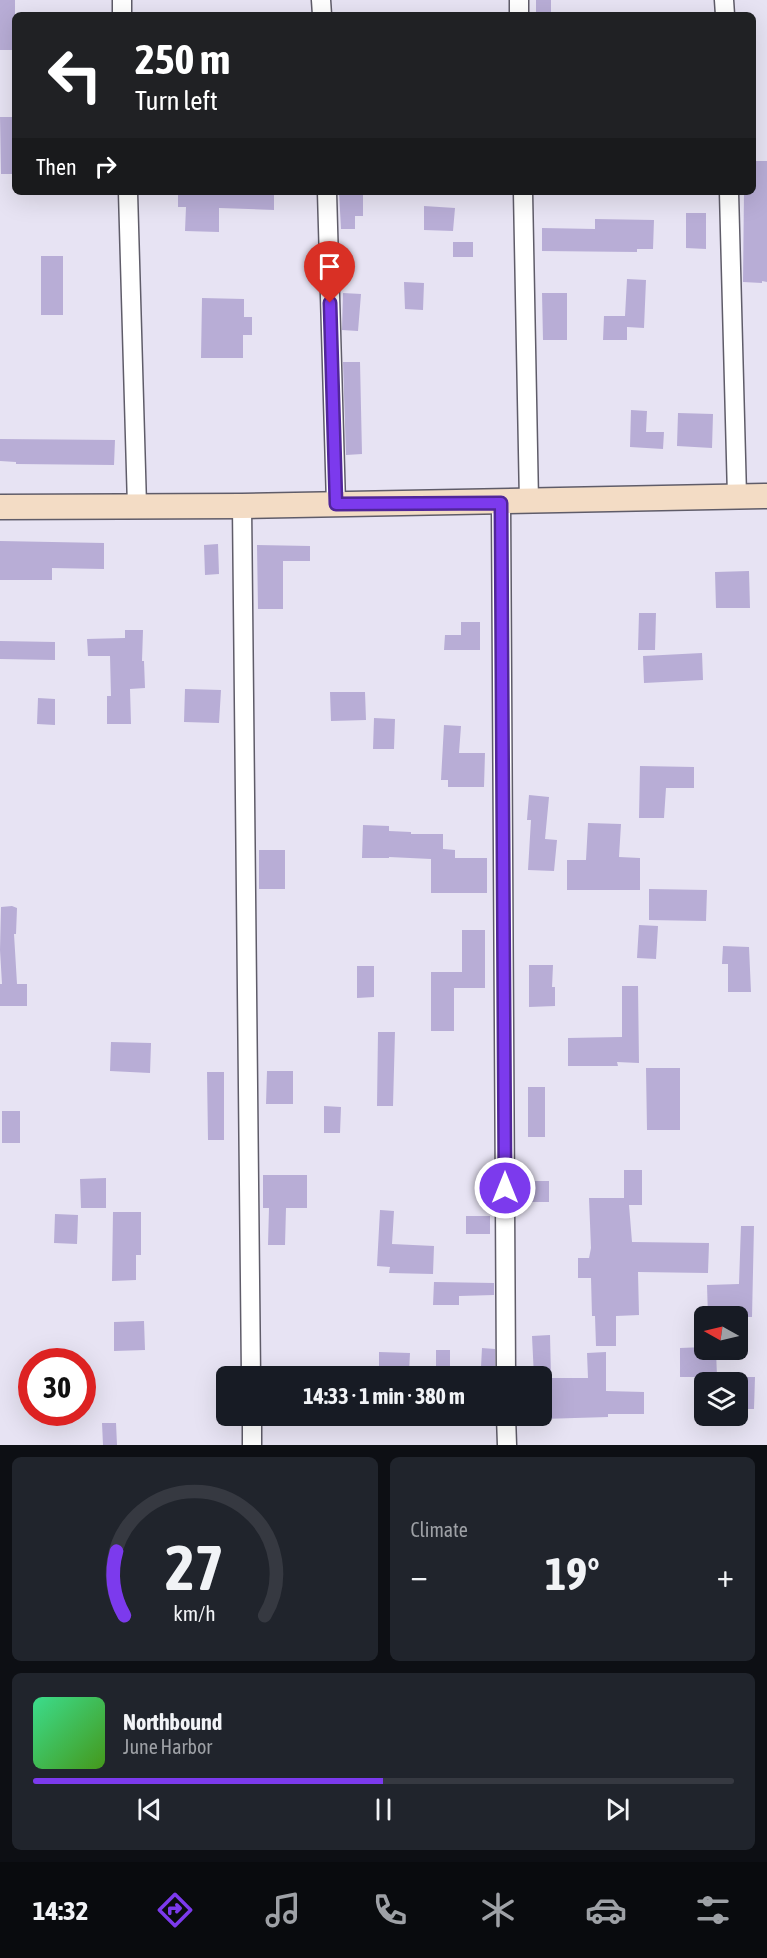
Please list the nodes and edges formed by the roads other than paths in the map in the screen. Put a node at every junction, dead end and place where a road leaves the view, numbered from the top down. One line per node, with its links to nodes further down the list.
1 (128, 195): 10 (street)
2 (327, 195): 9 (street)
3 (523, 195): 7 (street)
4 (729, 195): 5 (street)
5 (737, 496): 6 (main road); 7 (main road)
6 (767, 496)
7 (529, 502): 8 (main road)
8 (501, 503): 9 (main road); 14 (street)
9 (336, 504): 11 (main road)
10 (137, 506): 11 (main road); 12 (main road)
11 (242, 506): 13 (street)
12 (0, 507)
13 (251, 1366)
14 (506, 1366)
15 (252, 1426): 17 (street)
16 (506, 1426): 18 (street)
17 (252, 1445)
18 (507, 1445)

